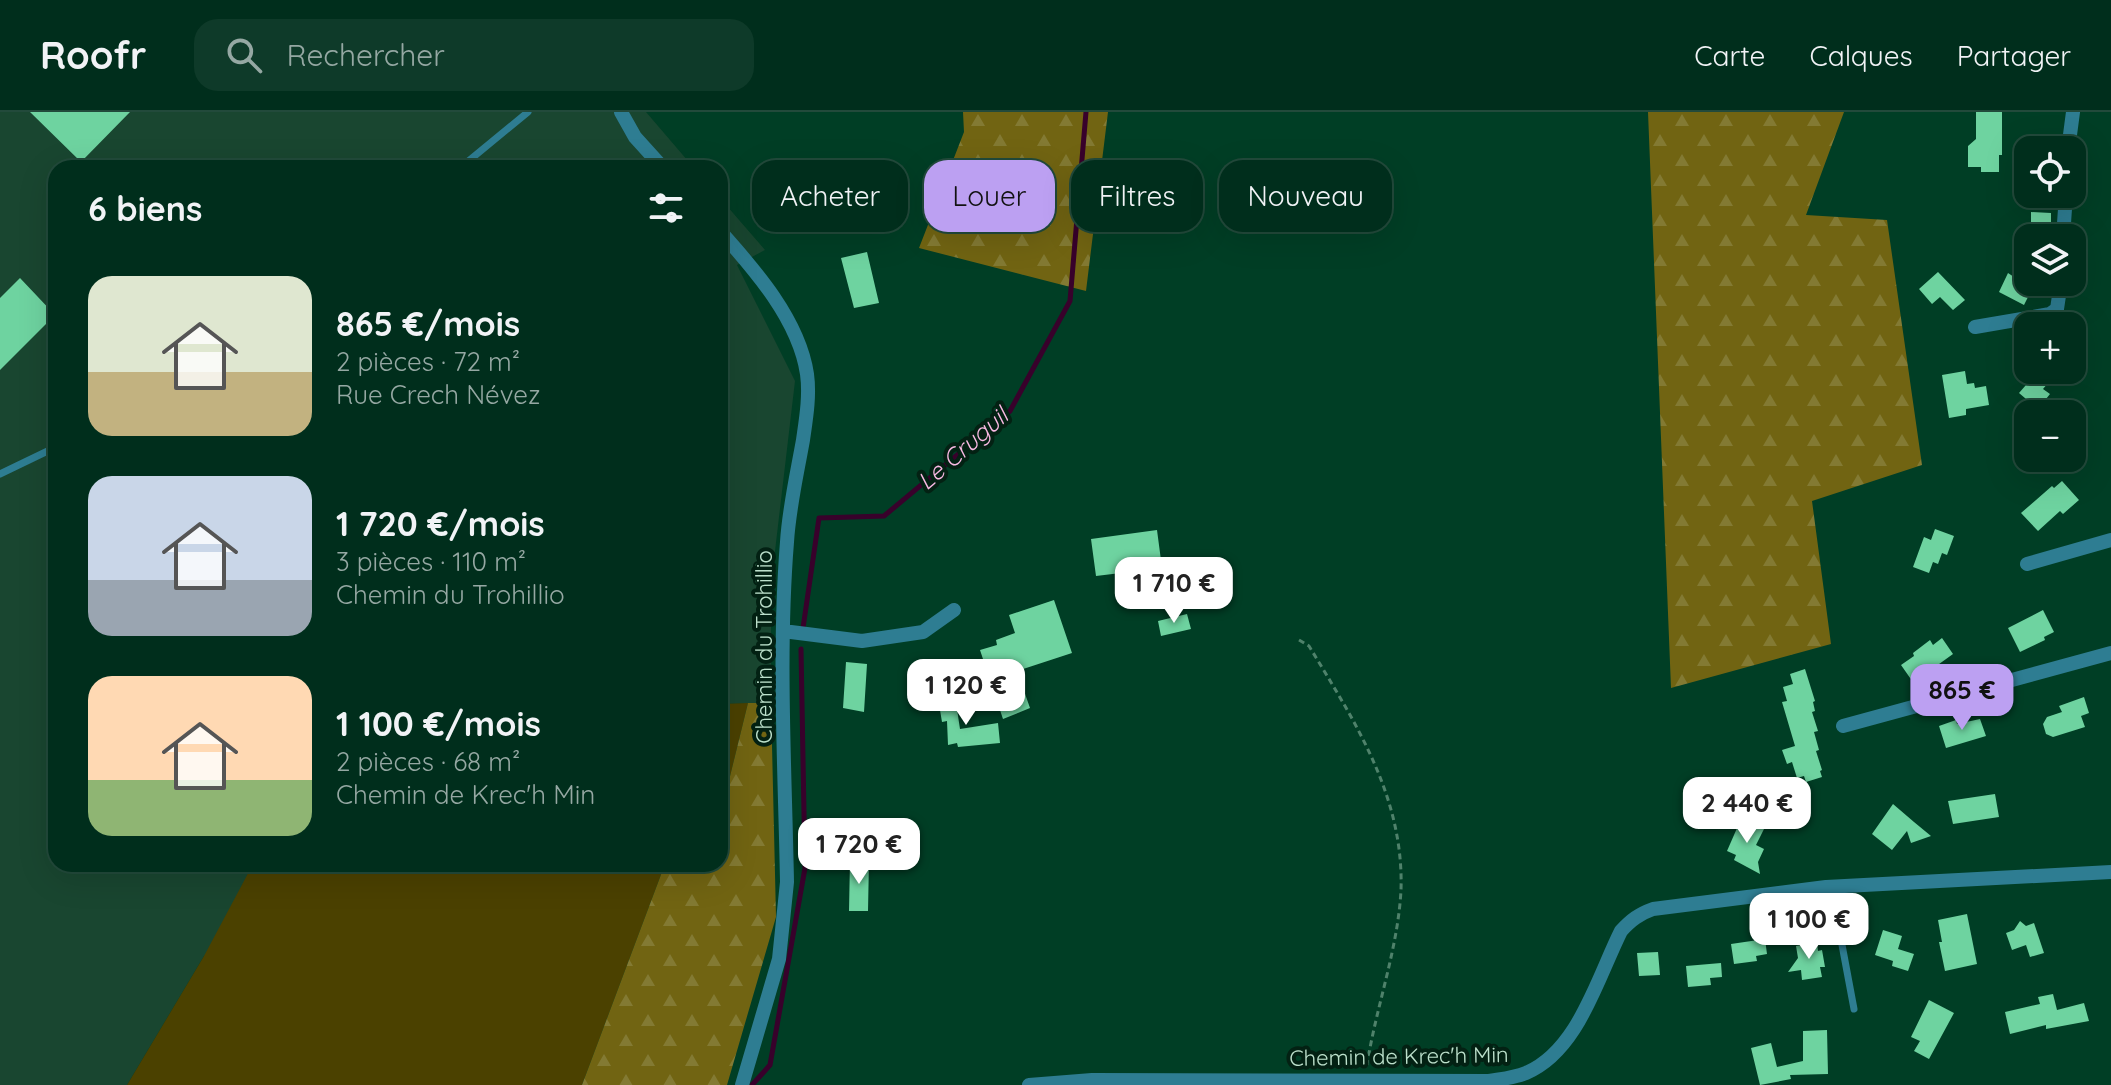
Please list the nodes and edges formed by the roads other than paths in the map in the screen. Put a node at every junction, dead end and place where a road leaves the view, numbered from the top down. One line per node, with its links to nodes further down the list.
1 (528, 112): 5 (lane)
2 (621, 112): 6 (street)
3 (2073, 112): 4 (street)
4 (2070, 136)
5 (470, 160)
6 (656, 160)
7 (728, 240): 15 (street, Chemin du Trohillio)
8 (2059, 296): 9 (street)
9 (1975, 327)
10 (48, 451): 11 (lane)
11 (0, 474)
12 (2111, 540): 13 (street)
13 (2027, 564)
14 (954, 610): 15 (street)
15 (783, 631): 21 (street, Chemin du Trohillio)
16 (2111, 653): 17 (street)
17 (1843, 726)
18 (2111, 872): 19 (street, Chemin de Krec'h Min)
19 (1831, 886): 20 (lane); 22 (street, Chemin de Krec'h Min)
20 (1854, 1009)
21 (742, 1085)
22 (1029, 1085)

